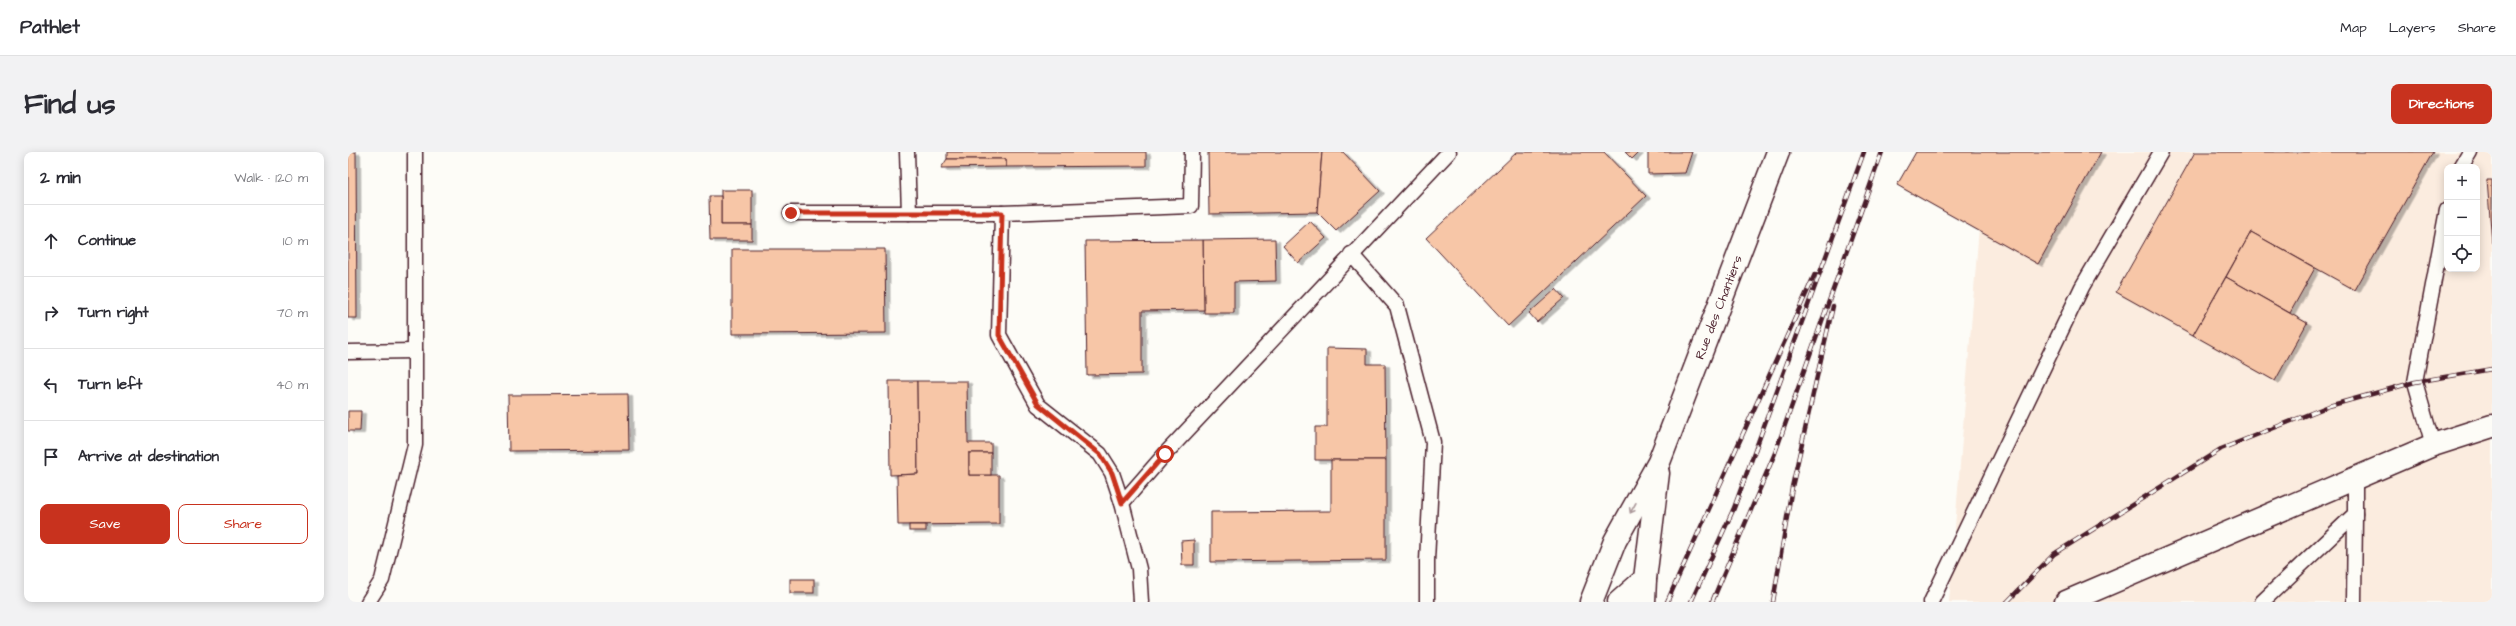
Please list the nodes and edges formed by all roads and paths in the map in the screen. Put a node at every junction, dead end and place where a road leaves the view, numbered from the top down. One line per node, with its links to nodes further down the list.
1 (415, 152): 14 (lane)
2 (907, 152): 10 (lane)
3 (1192, 152): 11 (lane)
4 (1449, 152): 13 (lane)
5 (1778, 152): 18 (street, Rue des Chantiers)
6 (2162, 152): 29 (lane)
7 (2470, 152): 8 (lane)
8 (2463, 164)
9 (791, 213): 10 (lane)
10 (910, 213): 11 (lane)
11 (1002, 213): 20 (lane)
12 (2444, 226): 17 (lane)
13 (1351, 254): 20 (lane); 25 (lane)
14 (415, 351): 15 (lane); 23 (lane)
15 (348, 352)
16 (2492, 426): 17 (street)
17 (2433, 445): 19 (street)
18 (1659, 462): 22 (street, Rue des Chantiers); 26 (street, Rue des Chantiers, one-way to 26)
19 (2354, 479): 21 (lane); 30 (street)
20 (1122, 503): 24 (lane)
21 (2356, 514): 31 (lane); 32 (lane)
22 (1645, 579): 27 (street); 28 (street, Rue des Chantiers)
23 (368, 602)
24 (1141, 602)
25 (1427, 602)
26 (1591, 602)
27 (1619, 602)
28 (1644, 602)
29 (1931, 602)
30 (2066, 602)
31 (2262, 602)
32 (2354, 602)

